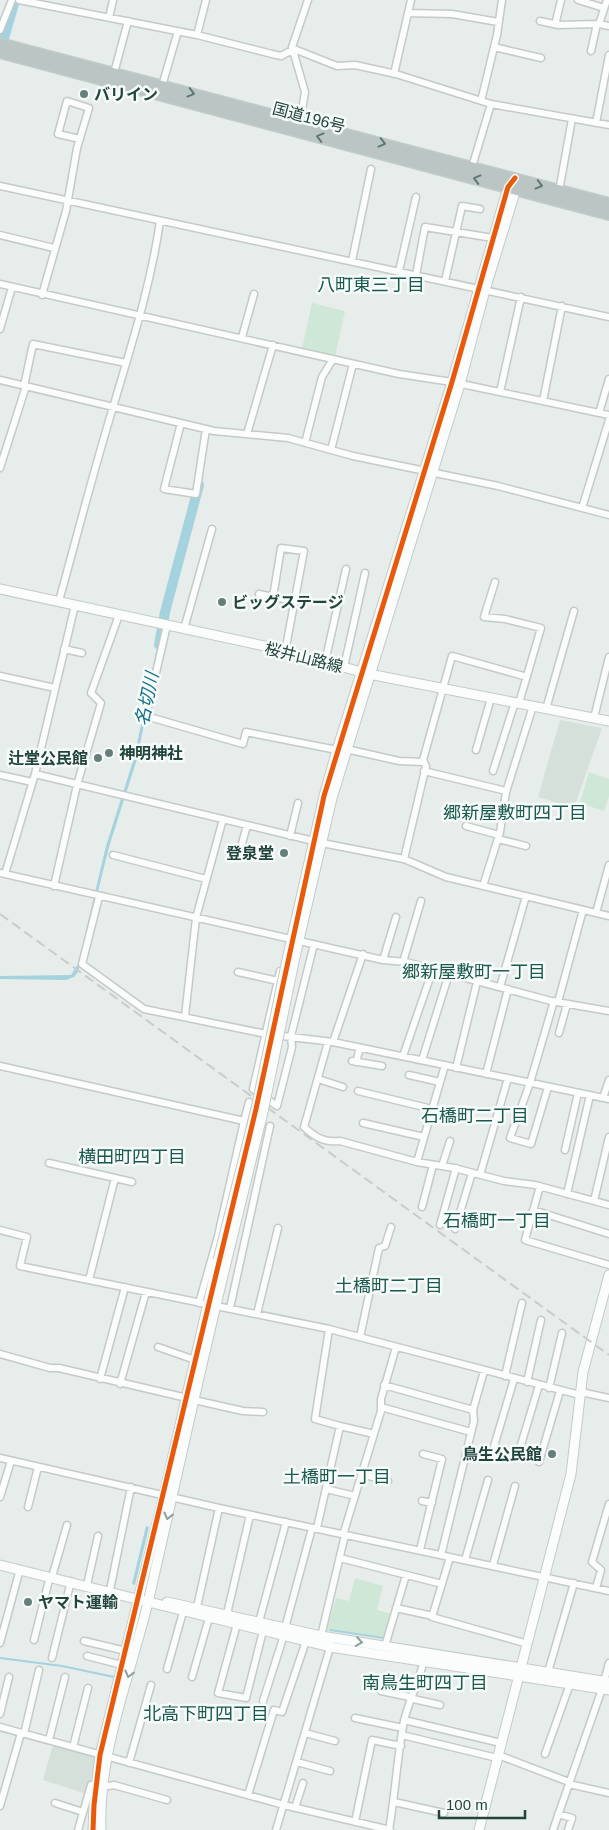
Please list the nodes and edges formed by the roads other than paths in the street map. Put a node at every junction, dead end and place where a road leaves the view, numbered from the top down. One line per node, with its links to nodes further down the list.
1 (12, 0): 20 (street)
2 (19, 0): 13 (street)
3 (113, 0): 13 (street)
4 (206, 0): 22 (street)
5 (308, 0): 25 (street)
6 (411, 0): 12 (street)
7 (502, 0): 16 (street)
8 (561, 0): 18 (street)
9 (578, 0): 11 (street)
10 (607, 0): 11 (street)
11 (604, 8): 17 (street)
12 (408, 13): 16 (street); 30 (street)
13 (109, 18): 15 (street)
14 (540, 21): 18 (street)
15 (128, 22): 21 (street); 29 (street)
16 (498, 22): 23 (street)
17 (598, 24): 18 (street); 19 (street); 26 (street)
18 (558, 25)
19 (609, 26)
20 (0, 30)
21 (178, 31): 22 (street); 31 (street)
22 (197, 35): 25 (street)
23 (494, 47): 28 (street); 32 (street)
24 (3, 49): 29 (highway, 国道196号); 41 (highway, 国道196号, one-way to 24)
25 (293, 50): 30 (street); 35 (street)
26 (591, 51)
27 (609, 55): 36 (street)
28 (541, 58)
29 (114, 73): 31 (highway, 国道196号)
30 (394, 74): 32 (street)
31 (162, 86): 35 (highway, 国道196号, one-way to 35)
32 (481, 101): 33 (street)
33 (491, 104): 34 (street); 39 (street)
34 (572, 119): 36 (street); 43 (street)
35 (300, 122): 39 (highway, 国道196号, one-way to 39)
36 (596, 123): 37 (street)
37 (609, 125)
38 (80, 139): 38 (street); 45 (street)
39 (472, 167): 41 (highway, 国道196号)
40 (371, 169): 54 (street)
41 (513, 185): 43 (highway, 国道196号, one-way to 43); 48 (highway, 国道196号); 52 (street); 60 (street)
42 (0, 186): 45 (street)
43 (559, 191): 46 (highway, 国道196号)
44 (416, 197): 55 (street)
45 (66, 200): 49 (street); 53 (street)
46 (609, 204)
47 (480, 209): 50 (street)
48 (609, 214)
49 (160, 221): 54 (street); 65 (street)
50 (456, 232): 52 (street); 56 (street); 57 (street)
51 (0, 235): 53 (street)
52 (493, 238): 60 (street)
53 (54, 248): 62 (street)
54 (352, 262): 55 (street)
55 (399, 271): 56 (street)
56 (416, 275): 57 (street)
57 (445, 281): 60 (street)
58 (0, 284): 59 (street)
59 (12, 287): 62 (street); 67 (street)
60 (482, 289): 63 (street); 75 (street)
61 (254, 294): 68 (street)
62 (42, 295): 65 (street)
63 (521, 297): 64 (street); 77 (street)
64 (562, 306): 66 (street); 78 (street)
65 (141, 315): 68 (street); 71 (street)
66 (609, 317)
67 (0, 330)
68 (242, 337): 69 (street)
69 (273, 345): 70 (street); 85 (street)
70 (333, 359): 72 (street); 86 (street)
71 (126, 363): 76 (street); 79 (street)
72 (353, 364): 75 (street); 87 (street)
73 (609, 379): 80 (street)
74 (0, 380): 76 (street)
75 (456, 383): 77 (street); 89 (street)
76 (25, 386): 79 (street); 88 (street)
77 (500, 392): 78 (street)
78 (543, 401): 80 (street)
79 (113, 406): 83 (street); 99 (street)
80 (599, 413): 81 (street)
81 (609, 415)
82 (609, 420): 90 (street)
83 (181, 423): 84 (street); 84 (street)
84 (206, 429): 85 (street)
85 (247, 434): 86 (street)
86 (305, 443): 87 (street)
87 (330, 450): 89 (street)
88 (0, 468)
89 (427, 473): 90 (street); 112 (street)
90 (582, 508): 91 (street)
91 (609, 514)
92 (212, 529): 105 (street)
93 (346, 569): 110 (street)
94 (365, 572): 111 (street)
95 (495, 582): 114 (street)
96 (0, 589): 99 (street, 桜井山路線)
97 (259, 594): 98 (street)
98 (273, 597): 100 (street); 100 (street)
99 (59, 601): 101 (street, 桜井山路線)
100 (296, 601): 107 (street)
101 (75, 605): 103 (street, 桜井山路線); 106 (street)
102 (574, 611): 120 (street)
103 (119, 615): 104 (street, 桜井山路線); 131 (street)
104 (167, 625): 105 (street, 桜井山路線); 123 (street)
105 (184, 629): 107 (street, 桜井山路線)
106 (64, 649): 108 (street); 115 (street)
107 (285, 652): 110 (street, 桜井山路線)
108 (82, 653)
109 (609, 657): 121 (street)
110 (325, 662): 111 (street, 桜井山路線)
111 (344, 667): 112 (street, 桜井山路線)
112 (366, 673): 116 (street, 桜井山路線); 123 (street)
113 (0, 676): 115 (street)
114 (527, 677): 116 (street); 118 (street)
115 (55, 688): 128 (street)
116 (443, 688): 117 (street, 桜井山路線); 125 (street)
117 (491, 698): 118 (street, 桜井山路線); 124 (street)
118 (517, 703): 119 (street, 桜井山路線); 127 (street)
119 (533, 706): 120 (street, 桜井山路線); 138 (street)
120 (546, 709): 121 (street, 桜井山路線)
121 (594, 718): 122 (street, 桜井山路線)
122 (609, 721)
123 (342, 749): 125 (street); 139 (street)
124 (476, 750)
125 (424, 762): 126 (street)
126 (424, 771): 132 (street); 143 (street)
127 (493, 771)
128 (35, 774): 130 (street); 131 (street)
129 (0, 775): 130 (street)
130 (32, 782): 145 (street)
131 (77, 785): 134 (street); 147 (street)
132 (502, 790)
133 (298, 803): 137 (street)
134 (223, 819): 135 (street); 146 (street)
135 (247, 825): 137 (street); 141 (street)
136 (466, 826): 138 (street)
137 (290, 836): 139 (street)
138 (499, 837): 140 (street); 148 (street)
139 (318, 842): 143 (street); 157 (street)
140 (526, 846)
141 (240, 851)
142 (113, 855): 146 (street)
143 (404, 859): 148 (street)
144 (609, 865): 153 (street)
145 (3, 874): 147 (street)
146 (206, 879): 156 (street)
147 (54, 886): 150 (street)
148 (483, 886): 149 (street)
149 (526, 896): 152 (street); 168 (street)
150 (99, 897): 156 (street); 173 (street)
151 (421, 901): 162 (street)
152 (583, 910): 153 (street); 170 (street)
153 (596, 913): 154 (street)
154 (609, 916)
155 (396, 917): 161 (street)
156 (196, 918): 157 (street); 173 (street)
157 (292, 940): 158 (street); 160 (street); 166 (street)
158 (314, 944): 159 (street); 176 (street)
159 (363, 954): 161 (street); 177 (street)
160 (292, 956): 236 (street, bridge); 236 (street, bridge)
161 (383, 960): 162 (street)
162 (403, 962): 163 (street)
163 (433, 969): 165 (street); 180 (street)
164 (238, 972): 166 (street)
165 (449, 974): 168 (street); 181 (street)
166 (278, 981): 175 (street)
167 (476, 986): 184 (street)
168 (500, 987): 169 (street)
169 (508, 989): 170 (street); 185 (street)
170 (556, 1002): 171 (street); 191 (street)
171 (567, 1004): 172 (street); 174 (street)
172 (609, 1011)
173 (185, 1016): 175 (street)
174 (559, 1033)
175 (266, 1034): 176 (street); 176 (street)
176 (291, 1036): 177 (street)
177 (330, 1042): 178 (street); 188 (street)
178 (360, 1048): 179 (street); 179 (street)
179 (381, 1052): 180 (street)
180 (403, 1056): 181 (street)
181 (422, 1060): 182 (street)
182 (444, 1065): 184 (street); 190 (street)
183 (0, 1066): 200 (street)
184 (456, 1068): 185 (street)
185 (486, 1074): 187 (street)
186 (409, 1075): 190 (street)
187 (508, 1078): 191 (street); 214 (street)
188 (318, 1079): 192 (street); 208 (street)
189 (609, 1080): 197 (street)
190 (440, 1082): 199 (street)
191 (530, 1083): 193 (street); 193 (street)
192 (343, 1087)
193 (548, 1087): 195 (street)
194 (358, 1091): 199 (street)
195 (578, 1093): 196 (street); 207 (street)
196 (590, 1095): 197 (street); 218 (street)
197 (606, 1099)
198 (249, 1102): 200 (street)
199 (432, 1109): 203 (street)
200 (244, 1121): 236 (street)
201 (363, 1123): 203 (street)
202 (270, 1126): 237 (street)
203 (424, 1137): 208 (street)
204 (609, 1137): 206 (street)
205 (450, 1141): 211 (street)
206 (608, 1148): 219 (street)
207 (565, 1150)
208 (417, 1162): 210 (street)
209 (49, 1163): 215 (street)
210 (433, 1165): 211 (street); 221 (street)
211 (442, 1166): 212 (street)
212 (456, 1168): 213 (street); 223 (street)
213 (472, 1173): 214 (street); 226 (street)
214 (480, 1175): 217 (street)
215 (115, 1178): 216 (street); 231 (street)
216 (132, 1182)
217 (540, 1186): 218 (street); 222 (street)
218 (567, 1194): 219 (street)
219 (594, 1201): 220 (street)
220 (609, 1205)
221 (422, 1207)
222 (534, 1210): 228 (street); 229 (street)
223 (440, 1226)
224 (391, 1227): 242 (street)
225 (278, 1228): 238 (street)
226 (455, 1229)
227 (0, 1230): 231 (street)
228 (609, 1234)
229 (609, 1265)
230 (609, 1275): 234 (street)
231 (89, 1280): 232 (street)
232 (125, 1288): 233 (street); 249 (street)
233 (146, 1292): 236 (street); 252 (street)
234 (606, 1296): 257 (street)
235 (522, 1303): 248 (street)
236 (207, 1304): 237 (street); 246 (street); 259 (street)
237 (230, 1308): 238 (street)
238 (257, 1314): 240 (street)
239 (541, 1320): 251 (street)
240 (329, 1329): 242 (street); 263 (street)
241 (562, 1333): 255 (street)
242 (360, 1337): 244 (street)
243 (158, 1347): 246 (street)
244 (396, 1347): 247 (street); 253 (street)
245 (0, 1354): 249 (street)
246 (195, 1360): 259 (street)
247 (484, 1371): 248 (street); 261 (street)
248 (505, 1376): 250 (street)
249 (100, 1379): 252 (street)
250 (514, 1379): 251 (street); 266 (street)
251 (527, 1382): 254 (street)
252 (120, 1384): 259 (street)
253 (384, 1385): 260 (street); 261 (street)
254 (538, 1386): 255 (street); 269 (street)
255 (549, 1388): 256 (street)
256 (560, 1391): 257 (street); 271 (street)
257 (580, 1394): 258 (street); 302 (street)
258 (609, 1398)
259 (190, 1399): 262 (street); 279 (street)
260 (381, 1407): 264 (street); 265 (street)
261 (473, 1410): 264 (street)
262 (263, 1412)
263 (340, 1426): 265 (street); 278 (street)
264 (472, 1432): 294 (street)
265 (374, 1434): 273 (street)
266 (492, 1452)
267 (423, 1454): 283 (street)
268 (0, 1458): 270 (street)
269 (517, 1458)
270 (12, 1461): 272 (street); 281 (street)
271 (539, 1462)
272 (38, 1467): 277 (street); 285 (street)
273 (361, 1474): 275 (street); 280 (street)
274 (488, 1480): 297 (street)
275 (388, 1481)
276 (516, 1486): 299 (street)
277 (131, 1487): 279 (street); 309 (street)
278 (326, 1489): 280 (street); 290 (street)
279 (169, 1496): 286 (street); 311 (street)
280 (355, 1496): 291 (street)
281 (0, 1497)
282 (422, 1501): 283 (street)
283 (432, 1503): 293 (street)
284 (609, 1504): 308 (street)
285 (28, 1507)
286 (219, 1508): 287 (street); 312 (street)
287 (250, 1514): 288 (street); 315 (street)
288 (286, 1522): 290 (street); 319 (street)
289 (67, 1525): 303 (street)
290 (314, 1528): 291 (street); 320 (street)
291 (344, 1535): 293 (street); 296 (street)
292 (98, 1536): 307 (street)
293 (420, 1550): 294 (street)
294 (441, 1555): 295 (street)
295 (450, 1557): 297 (street); 306 (street)
296 (340, 1558): 301 (street); 321 (street)
297 (465, 1560): 299 (street)
298 (0, 1565): 300 (street)
299 (493, 1565): 302 (street)
300 (20, 1570): 303 (street); 325 (street)
301 (406, 1575): 306 (street); 313 (street)
302 (546, 1576): 305 (street); 327 (street)
303 (51, 1577): 304 (street); 322 (street)
304 (71, 1581): 307 (street); 332 (street)
305 (574, 1583): 308 (street); 338 (street)
306 (442, 1584): 316 (street)
307 (86, 1585): 309 (street)
308 (596, 1588): 310 (street)
309 (110, 1590): 311 (street)
310 (609, 1591)
311 (145, 1599): 312 (street); 314 (street); 329 (street); 363 (street, one-way to 363)
312 (197, 1607): 315 (street)
313 (396, 1608): 316 (street); 328 (street)
314 (183, 1612): 317 (street); 336 (street)
315 (227, 1614): 319 (street)
316 (432, 1616): 327 (street)
317 (209, 1618): 318 (street); 341 (street)
318 (236, 1624): 319 (street); 319 (street)
319 (261, 1626): 320 (street)
320 (284, 1632): 321 (street); 323 (street); 348 (street)
321 (321, 1636): 326 (street)
322 (34, 1640)
323 (306, 1641): 326 (street); 372 (street)
324 (84, 1642): 329 (street)
325 (0, 1643)
326 (331, 1643): 328 (street, one-way to 328); 331 (street); 356 (street)
327 (528, 1644): 337 (street)
328 (385, 1646): 331 (street)
329 (126, 1651): 334 (street)
330 (87, 1656): 334 (street)
331 (425, 1657): 337 (street); 347 (street)
332 (52, 1658)
333 (609, 1663): 344 (street)
334 (122, 1665): 363 (street)
335 (39, 1670): 355 (street)
336 (167, 1670)
337 (520, 1672): 338 (street); 342 (street); 359 (street)
338 (548, 1672): 344 (street)
339 (9, 1677): 350 (street)
340 (65, 1677): 357 (street)
341 (192, 1677)
342 (570, 1684): 344 (street); 362 (street)
343 (151, 1685): 366 (street)
344 (606, 1685): 369 (street)
345 (88, 1688): 361 (street)
346 (381, 1691): 347 (street)
347 (410, 1697): 349 (street); 352 (street)
348 (263, 1701)
349 (440, 1705)
350 (0, 1714)
351 (355, 1718): 354 (street)
352 (404, 1720): 354 (street); 359 (street)
353 (0, 1727): 355 (street)
354 (402, 1732): 360 (street); 364 (street)
355 (23, 1733): 357 (street); 377 (street)
356 (305, 1733): 358 (street); 365 (street)
357 (49, 1740): 361 (street)
358 (335, 1741)
359 (501, 1743): 364 (street)
360 (401, 1746): 374 (street); 382 (street)
361 (73, 1747): 363 (street)
362 (545, 1754)
363 (104, 1756): 366 (street); 370 (street)
364 (497, 1757): 369 (street); 388 (street)
365 (297, 1762): 367 (street); 376 (street)
366 (129, 1763): 372 (street)
367 (330, 1771)
368 (303, 1783): 378 (street)
369 (569, 1783): 371 (street); 381 (street)
370 (100, 1786): 373 (street); 379 (street); 384 (street); 385 (street)
371 (609, 1793)
372 (248, 1795): 376 (street)
373 (168, 1800)
374 (394, 1802): 380 (street); 387 (street)
375 (55, 1803): 379 (street)
376 (284, 1805): 378 (street); 386 (street)
377 (0, 1806)
378 (295, 1808): 382 (street)
379 (83, 1812): 383 (street)
380 (444, 1813)
381 (558, 1814): 389 (street); 390 (street)
382 (356, 1822): 387 (street)
383 (78, 1830)
384 (93, 1830)
385 (102, 1830)
386 (276, 1830)
387 (389, 1830)
388 (479, 1830)
389 (552, 1830)
390 (568, 1830)

